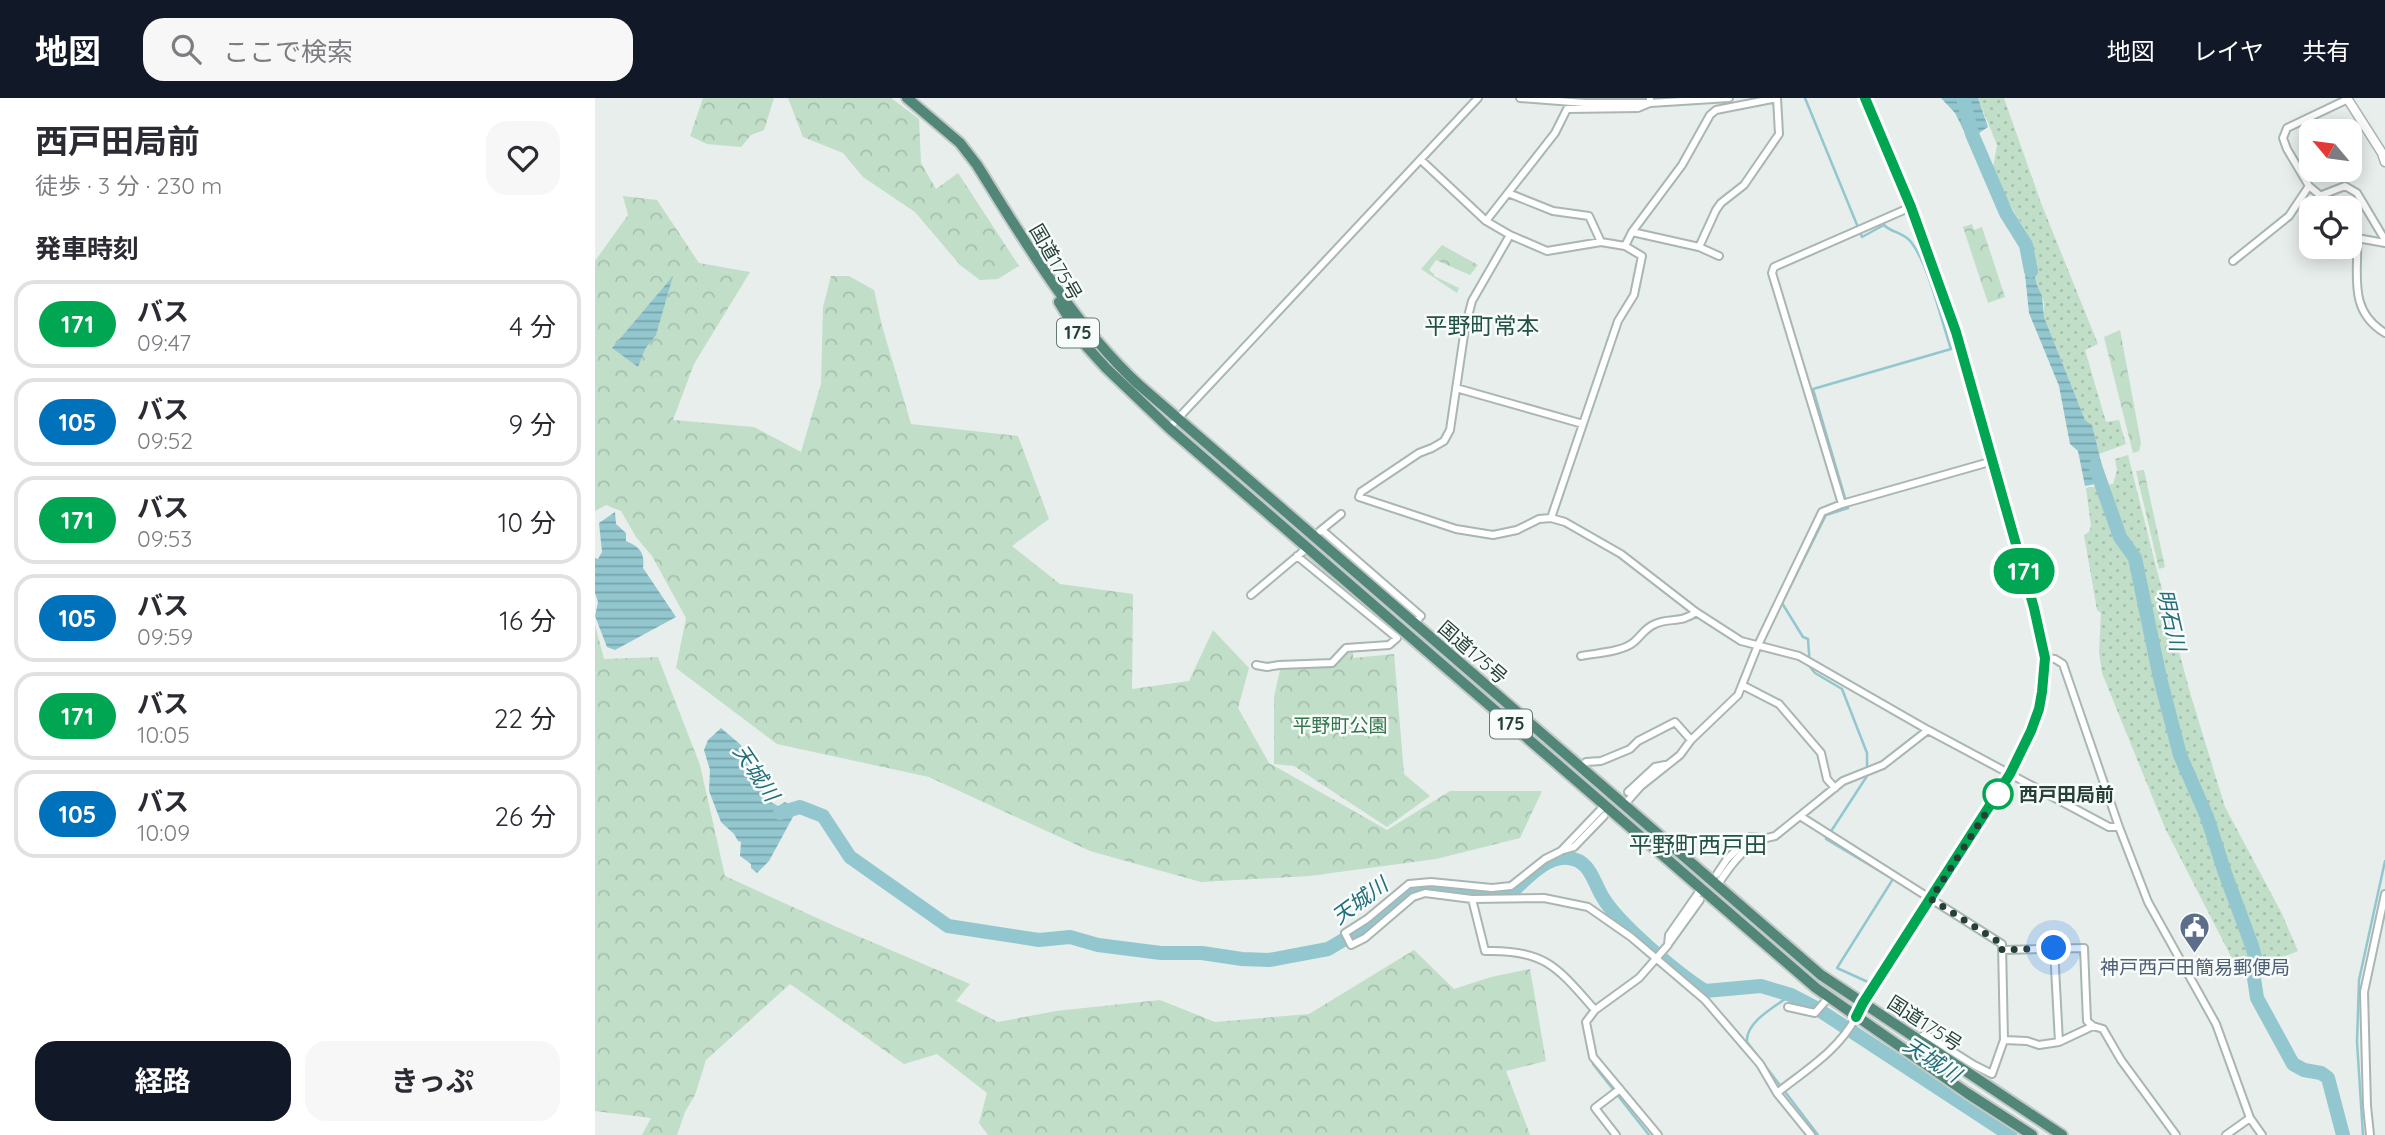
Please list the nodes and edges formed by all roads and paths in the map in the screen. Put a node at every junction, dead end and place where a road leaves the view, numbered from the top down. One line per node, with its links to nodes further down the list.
1 (907, 98): 15 (highway, 国道175号 / 175)
2 (1478, 98): 9 (street)
3 (1520, 98): 8 (street)
4 (1729, 98): 8 (street)
5 (1777, 98): 17 (street); 23 (street)
6 (1865, 98): 14 (main road)
7 (2348, 98): 10 (street); 11 (street)
8 (1650, 101): 12 (street)
9 (1421, 160): 16 (street); 29 (street)
10 (2385, 162)
11 (2309, 186): 13 (street); 26 (street)
12 (1508, 193): 16 (street); 21 (street)
13 (2322, 195): 20 (street)
14 (1911, 207): 32 (main road); 33 (street)
15 (1011, 219): 29 (highway, 国道175号 / 175); 31 (highway, 国道175号 / 175)
16 (1486, 221): 18 (street)
17 (1632, 232): 22 (street); 23 (street)
18 (1510, 235): 21 (street); 28 (street)
19 (2362, 239): 20 (street)
20 (2385, 241)
21 (1601, 242): 22 (street)
22 (1626, 246): 30 (street)
23 (1699, 247): 24 (street)
24 (1719, 256)
25 (2357, 259): 27 (street)
26 (2233, 261)
27 (2385, 333)
28 (1457, 388): 30 (street); 35 (street)
29 (1178, 418): 31 (street); 36 (highway, 国道175号 / 175)
30 (1583, 424): 35 (street)
31 (1169, 428): 37 (highway, 国道175号 / 175)
32 (1993, 461): 33 (street); 44 (main road)
33 (1842, 504): 42 (street)
34 (1341, 514): 36 (street)
35 (1551, 518): 40 (street)
36 (1318, 534): 50 (highway, 国道175号 / 175)
37 (1307, 548): 38 (street); 41 (highway, 国道175号 / 175)
38 (1297, 556): 39 (street); 41 (street)
39 (1251, 595)
40 (1696, 612): 42 (street); 43 (street)
41 (1400, 635): 45 (street); 55 (highway, 国道175号 / 175)
42 (1758, 645): 46 (street); 47 (street)
43 (1581, 656)
44 (2045, 658): 51 (main road); 57 (street)
45 (1257, 665)
46 (1742, 685): 48 (street); 52 (street)
47 (1928, 730): 51 (street); 52 (street)
48 (1691, 740): 49 (street); 50 (street)
49 (1668, 764): 53 (street); 54 (street)
50 (1581, 767): 54 (highway, 国道175号 / 175)
51 (2010, 774): 57 (street); 66 (main road)
52 (1835, 788): 56 (street)
53 (1628, 792)
54 (1623, 805): 60 (highway, 国道175号 / 175)
55 (1605, 811): 61 (street); 63 (highway, 国道175号 / 175)
56 (1800, 816): 58 (street); 66 (street)
57 (2119, 827): 82 (street)
58 (1761, 838): 59 (street); 60 (street)
59 (1717, 874)
60 (1717, 886): 72 (highway, 国道175号 / 175)
61 (1492, 888): 64 (street); 65 (street)
62 (2385, 894): 91 (street)
63 (1700, 895): 67 (street); 67 (street); 71 (highway, 国道175号 / 175)
64 (1472, 899): 65 (street); 74 (street)
65 (1493, 899): 70 (street)
66 (1931, 899): 69 (street); 72 (main road)
67 (1668, 945): 70 (street)
68 (2054, 948): 69 (street); 76 (street); 79 (street)
69 (2002, 950): 78 (street)
70 (1657, 958): 74 (street); 81 (street)
71 (1829, 997): 73 (street); 75 (highway, 国道175号 / 175)
72 (1863, 1003): 75 (main road); 77 (highway, 国道175号 / 175)
73 (1788, 1007)
74 (1595, 1010): 80 (street)
75 (1856, 1017): 81 (street); 86 (highway, 国道175号 / 175)
76 (2093, 1027): 79 (street); 88 (street)
77 (1919, 1039): 78 (street); 87 (highway, 国道175号 / 175)
78 (2004, 1040): 79 (street)
79 (2059, 1042)
80 (1620, 1089): 83 (street); 84 (street)
81 (1777, 1093): 85 (street)
82 (2251, 1118): 89 (street); 90 (street)
83 (1616, 1135)
84 (1658, 1135)
85 (1811, 1135)
86 (2032, 1135)
87 (2061, 1135)
88 (2176, 1135)
89 (2226, 1135)
90 (2262, 1135)
91 (2370, 1135)

